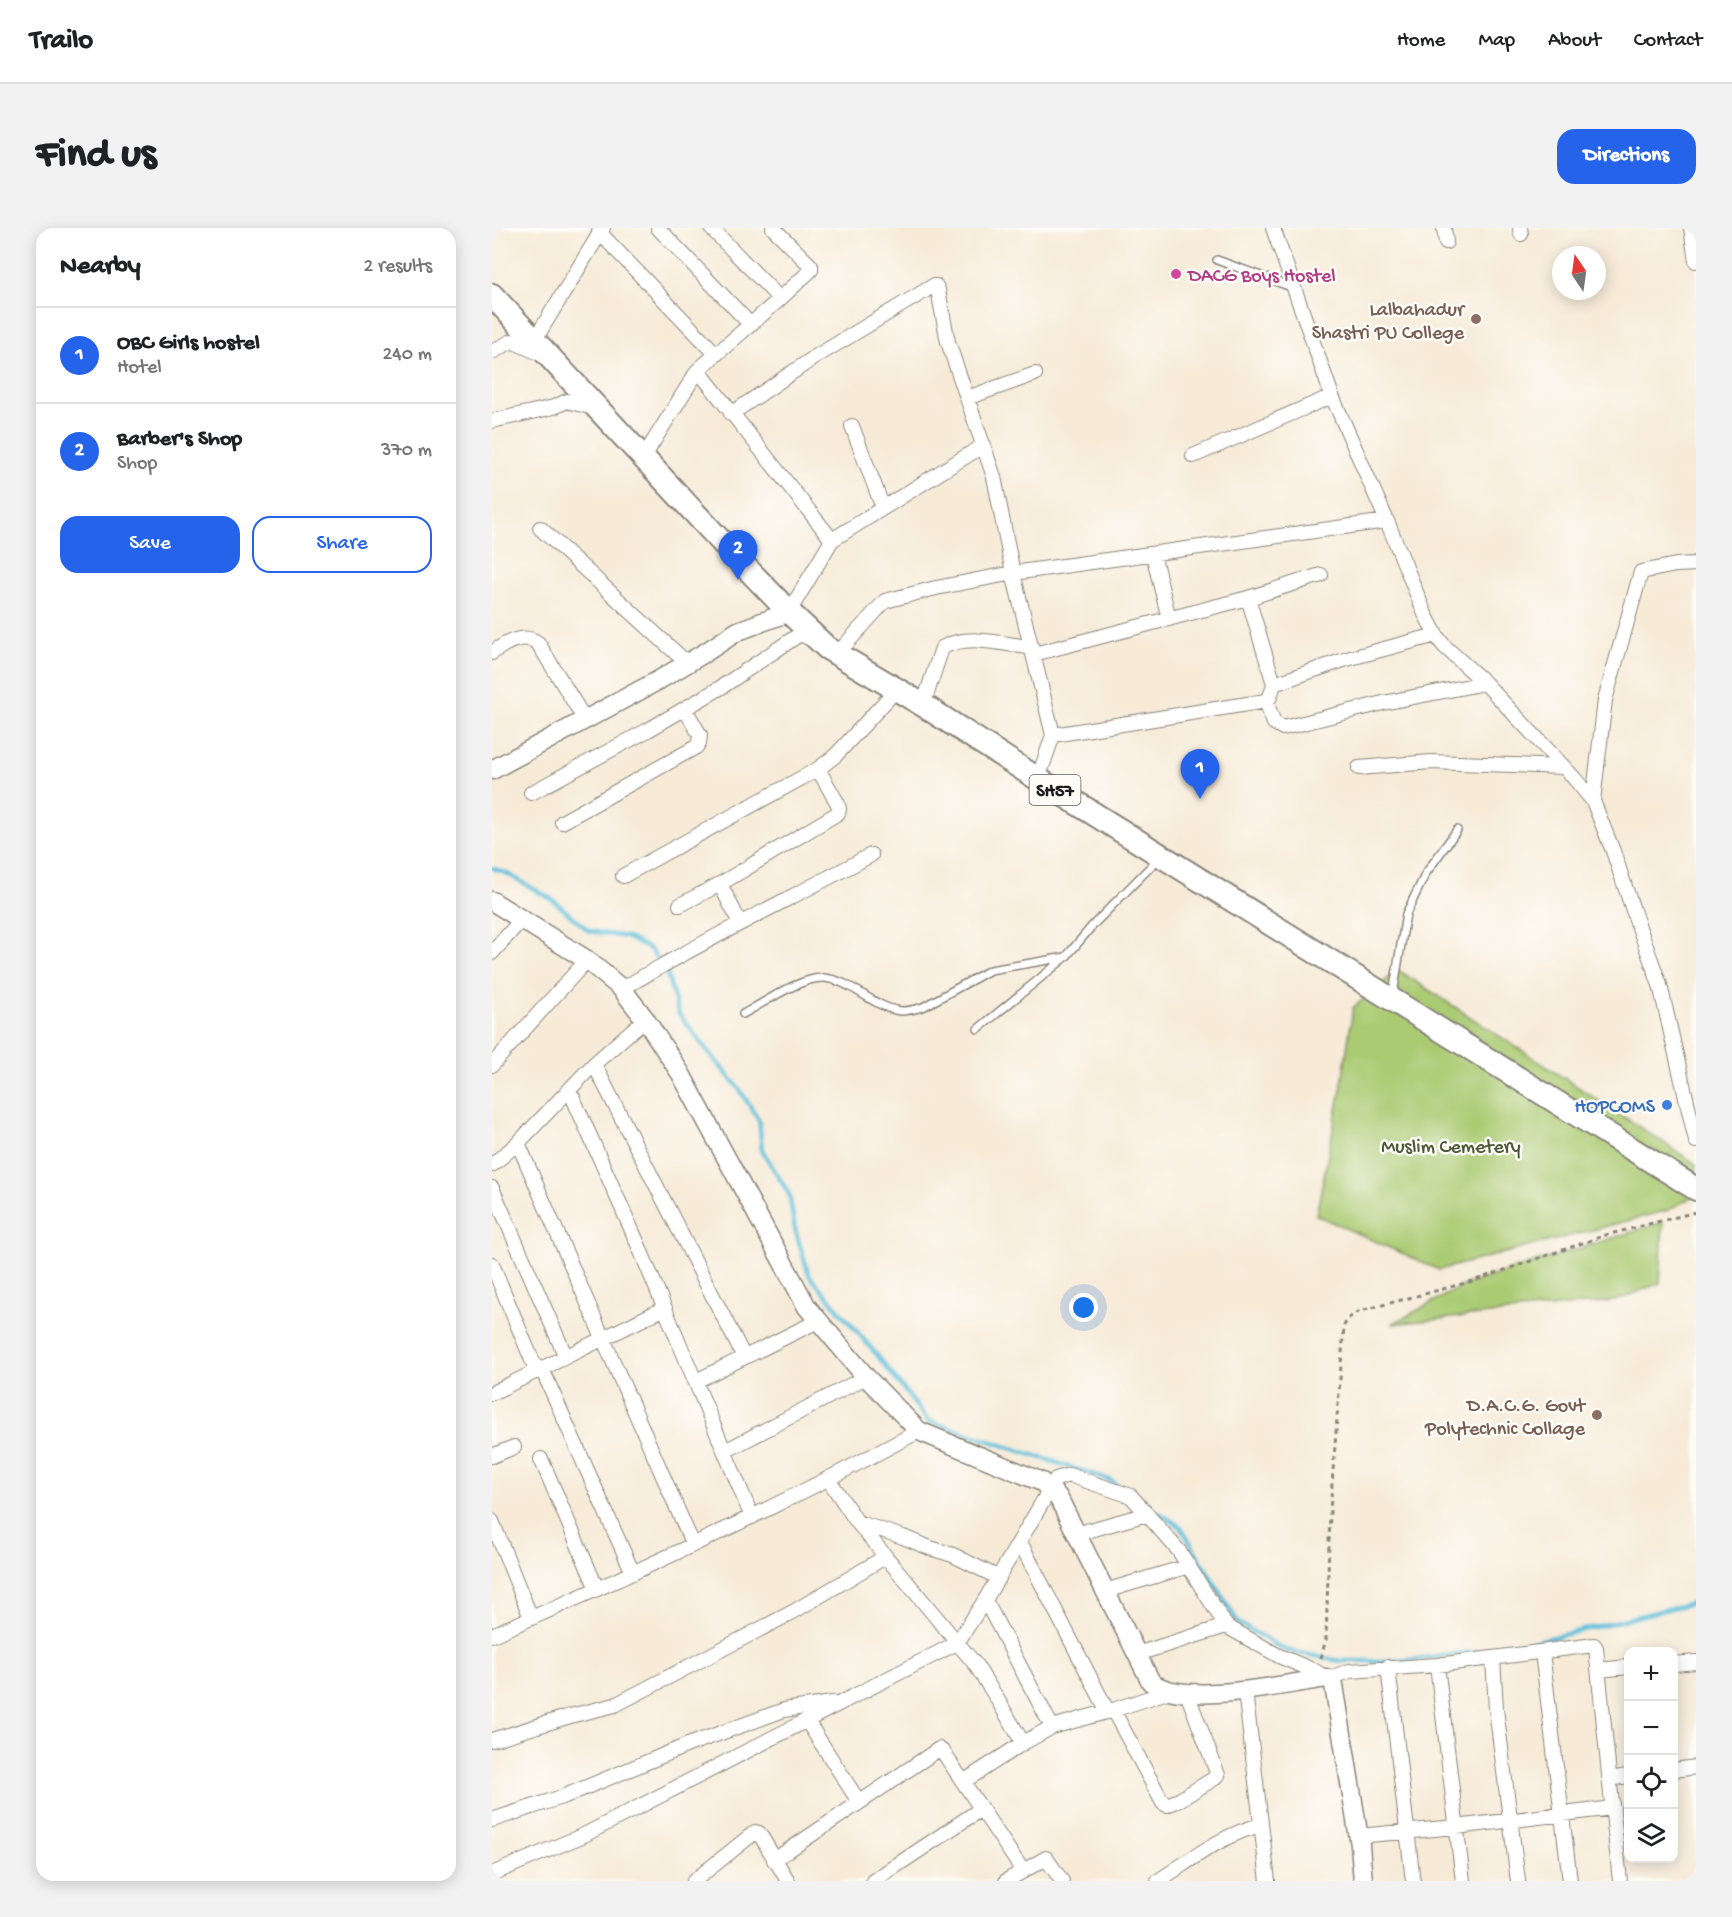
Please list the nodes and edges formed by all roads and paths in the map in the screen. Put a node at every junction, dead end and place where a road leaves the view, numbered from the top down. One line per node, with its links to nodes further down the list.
1 (658, 228): 12 (street)
2 (711, 228): 11 (street)
3 (773, 228): 11 (street)
4 (1273, 228): 9 (street)
5 (1691, 228): 8 (street)
6 (601, 230): 13 (street); 15 (street)
7 (1217, 260): 9 (lane)
8 (1696, 261)
9 (1294, 289): 19 (street)
10 (492, 296): 13 (main road, SH57)
11 (780, 299): 12 (street)
12 (750, 324): 15 (street)
13 (534, 340): 16 (main road, SH57)
14 (492, 352): 16 (street)
15 (716, 354): 17 (street)
16 (549, 357): 21 (main road, SH57)
17 (698, 370): 22 (street); 27 (street)
18 (1035, 374): 20 (street)
19 (1332, 396): 26 (street); 29 (street)
20 (967, 398): 22 (street); 25 (street)
21 (598, 409): 23 (street); 27 (main road, SH57)
22 (731, 414): 31 (street)
23 (492, 421)
24 (852, 426): 28 (street)
25 (984, 445): 28 (street); 34 (street)
26 (1193, 456)
27 (643, 458): 37 (main road, SH57)
28 (883, 508): 31 (street)
29 (1387, 522): 32 (street); 39 (street)
30 (540, 528): 43 (street)
31 (831, 540): 37 (street)
32 (1153, 554): 34 (street); 38 (street)
33 (1696, 564): 57 (street)
34 (1013, 573): 40 (street); 41 (street)
35 (1321, 575): 36 (street)
36 (1248, 598): 38 (street); 45 (street)
37 (789, 612): 40 (main road, SH57); 43 (street)
38 (1169, 619): 41 (street)
39 (1436, 635): 44 (street); 45 (street)
40 (832, 651): 47 (main road, SH57); 48 (street)
41 (1033, 651): 47 (street); 50 (street)
42 (492, 653): 49 (street)
43 (687, 663): 49 (street)
44 (1485, 683): 46 (street); 51 (street)
45 (1274, 684): 46 (street)
46 (1266, 701): 50 (street)
47 (920, 703): 53 (street); 55 (main road, SH57)
48 (685, 709): 56 (street); 58 (street)
49 (585, 720): 54 (street)
50 (1053, 735): 55 (street)
51 (1563, 767): 52 (street); 57 (street)
52 (1359, 768)
53 (818, 769): 62 (street); 63 (street)
54 (492, 770)
55 (1038, 779): 61 (main road, SH57)
56 (531, 793)
57 (1593, 801): 79 (street)
58 (562, 822)
59 (1457, 830): 72 (lane)
60 (872, 855): 67 (street)
61 (1161, 856): 69 (lane); 72 (main road, SH57)
62 (623, 876)
63 (720, 884): 65 (street); 67 (street)
64 (492, 901): 66 (street)
65 (680, 904)
66 (521, 920): 68 (street); 70 (street)
67 (740, 922): 71 (street)
68 (492, 952)
69 (1066, 957): 73 (lane); 75 (lane)
70 (587, 960): 71 (street); 77 (street)
71 (622, 989): 74 (street)
72 (1392, 1000): 83 (main road, SH57)
73 (743, 1014)
74 (645, 1019): 76 (street); 88 (street)
75 (978, 1029)
76 (594, 1064): 78 (street); 91 (street)
77 (492, 1065)
78 (570, 1090): 80 (street); 87 (street)
79 (1696, 1141)
80 (518, 1143): 81 (street); 89 (street)
81 (492, 1165)
82 (492, 1188): 90 (street)
83 (1696, 1189)
84 (1696, 1212): 131 (path)
85 (492, 1264): 86 (street)
86 (497, 1289): 92 (street)
87 (665, 1308): 89 (street); 94 (street)
88 (818, 1321): 91 (street); 93 (street)
89 (603, 1338): 90 (street); 110 (street)
90 (567, 1357): 92 (street)
91 (744, 1358): 94 (street)
92 (540, 1370): 95 (street); 113 (street)
93 (866, 1377): 96 (street); 98 (street)
94 (696, 1381): 98 (street)
95 (492, 1393)
96 (919, 1431): 101 (street); 102 (street)
97 (514, 1447): 99 (street)
98 (725, 1451): 104 (street)
99 (492, 1456)
100 (541, 1459): 115 (street)
101 (829, 1480): 104 (street); 106 (street)
102 (1050, 1490): 103 (street); 107 (street); 109 (street)
103 (1147, 1514): 107 (street); 112 (street)
104 (752, 1517): 110 (street)
105 (492, 1521): 108 (street)
106 (857, 1522): 111 (street); 114 (street)
107 (1076, 1534): 116 (street)
108 (495, 1540): 118 (street)
109 (1020, 1542): 114 (street); 135 (street)
110 (693, 1545): 113 (street)
111 (885, 1557): 121 (street); 138 (street)
112 (1189, 1566): 116 (street); 119 (street)
113 (633, 1573): 115 (street)
114 (999, 1578): 117 (street)
115 (597, 1589): 118 (street)
116 (1106, 1591): 123 (street)
117 (985, 1600): 121 (street); 137 (street)
118 (531, 1618): 120 (street)
119 (1226, 1626): 123 (street); 131 (street)
120 (492, 1635)
121 (957, 1643): 134 (street); 139 (street)
122 (1542, 1652): 124 (street); 130 (street); 148 (street)
123 (1137, 1654): 133 (street)
124 (1493, 1658): 127 (street); 150 (street)
125 (1696, 1662): 126 (street)
126 (1678, 1664)
127 (1437, 1665): 128 (street); 152 (street)
128 (1388, 1667): 131 (street); 153 (street)
129 (1624, 1668): 130 (street)
130 (1599, 1670): 143 (street)
131 (1325, 1674): 132 (street); 154 (street)
132 (1245, 1691): 133 (street); 151 (street)
133 (1178, 1692): 135 (street); 135 (street)
134 (845, 1701): 136 (street); 149 (street)
135 (1111, 1711): 137 (street)
136 (807, 1721): 145 (street); 157 (street)
137 (1052, 1727): 139 (street)
138 (492, 1740)
139 (1023, 1743): 144 (street)
140 (1696, 1767): 141 (street)
141 (1678, 1769)
142 (1624, 1777): 143 (street)
143 (1610, 1779): 146 (street)
144 (963, 1782): 145 (street); 147 (street)
145 (859, 1802): 155 (street)
146 (1612, 1808): 148 (street); 170 (street)
147 (981, 1809): 156 (street); 160 (street)
148 (1563, 1814): 150 (street); 169 (street)
149 (492, 1820)
150 (1510, 1820): 152 (street); 168 (street)
151 (1261, 1825): 163 (street); 164 (street)
152 (1456, 1827): 153 (street); 167 (street)
153 (1408, 1832): 154 (street); 166 (street)
154 (1358, 1836): 165 (street)
155 (774, 1860): 158 (street); 159 (street)
156 (1023, 1871): 161 (street); 162 (street)
157 (492, 1874)
158 (694, 1881)
159 (788, 1881)
160 (873, 1881)
161 (1006, 1881)
162 (1062, 1881)
163 (1158, 1881)
164 (1268, 1881)
165 (1363, 1881)
166 (1413, 1881)
167 (1463, 1881)
168 (1518, 1881)
169 (1570, 1881)
170 (1620, 1881)

